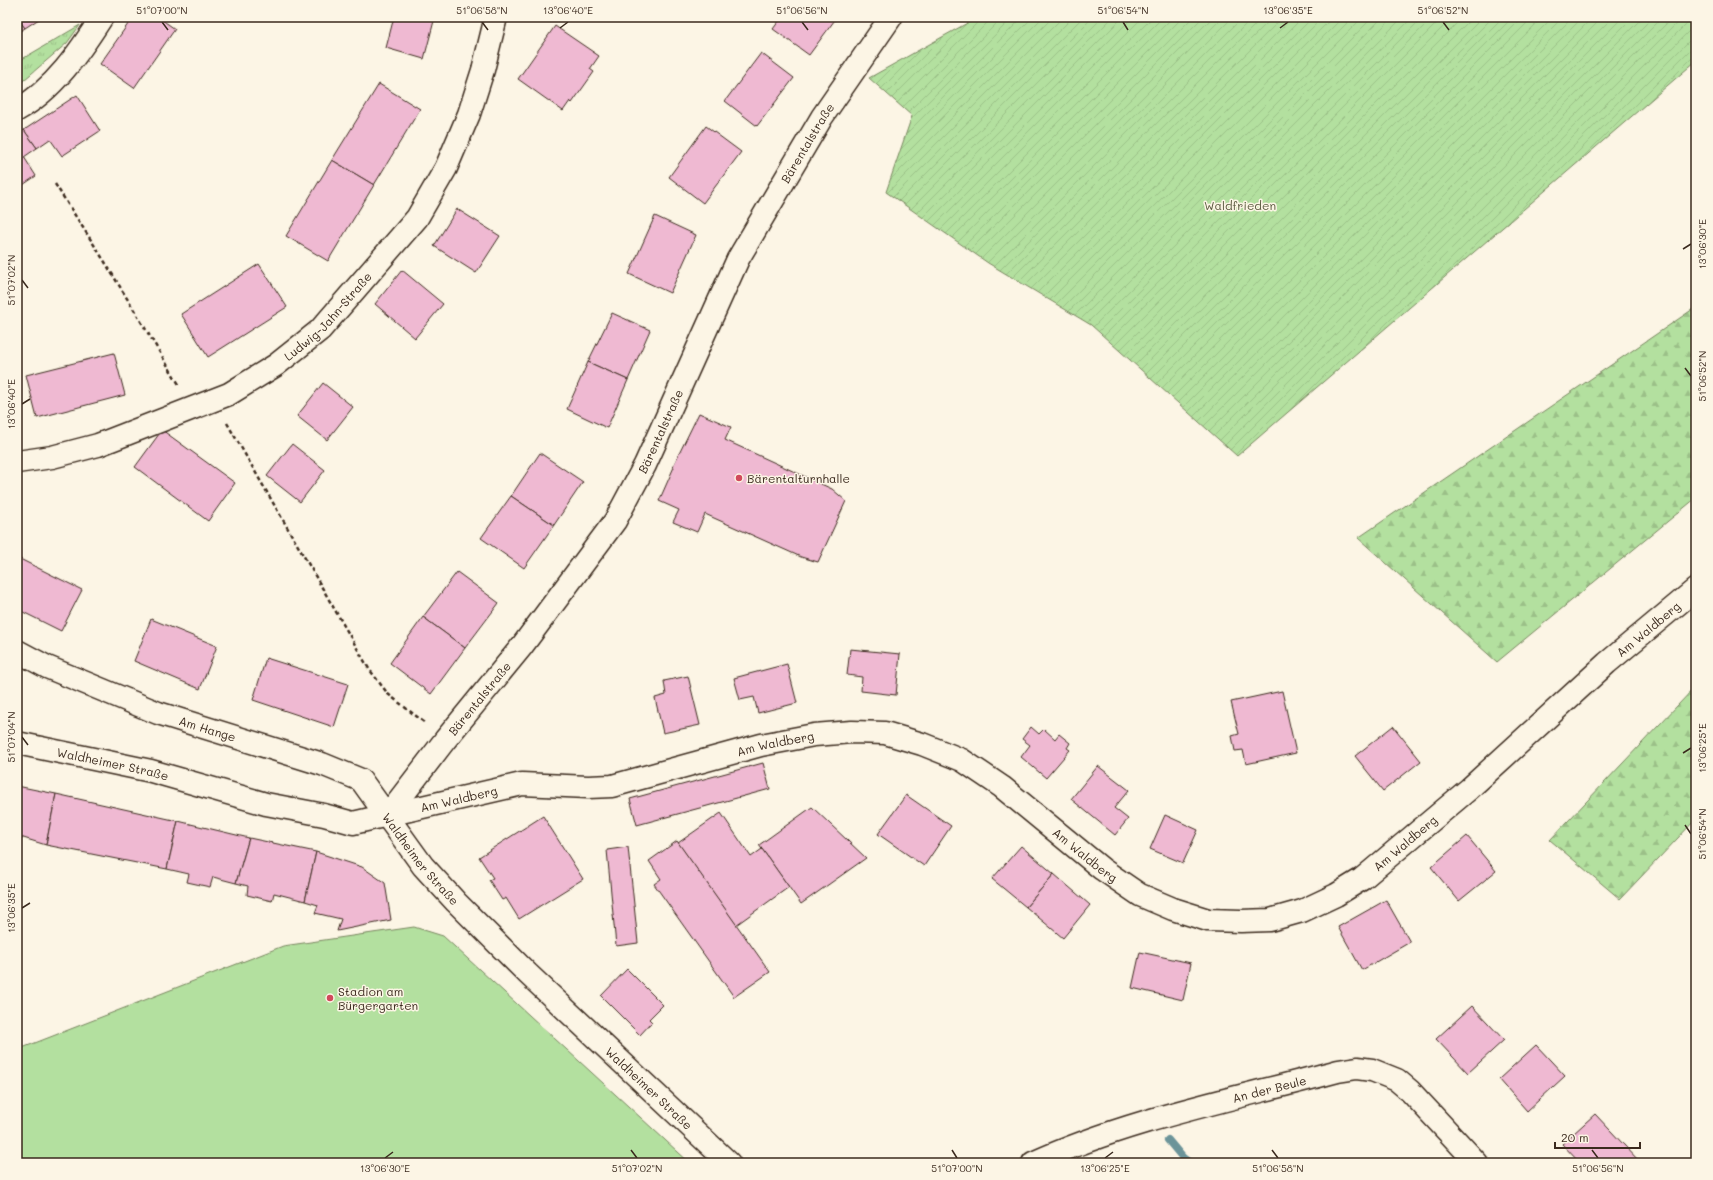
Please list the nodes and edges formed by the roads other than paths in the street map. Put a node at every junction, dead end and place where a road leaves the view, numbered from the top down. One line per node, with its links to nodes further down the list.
1 (102, 17): 4 (street)
2 (496, 17): 5 (street, Ludwig-Jahn-Straße)
3 (891, 17): 9 (street, Bärentalstraße)
4 (17, 110)
5 (17, 462)
6 (1696, 589): 9 (street, Am Waldberg)
7 (17, 651): 9 (street, Am Hange)
8 (17, 743): 9 (street, Waldheimer Straße)
9 (386, 816): 10 (street, Waldheimer Straße)
10 (729, 1163)
11 (1033, 1163): 12 (street, An der Beule)
12 (1477, 1163)

